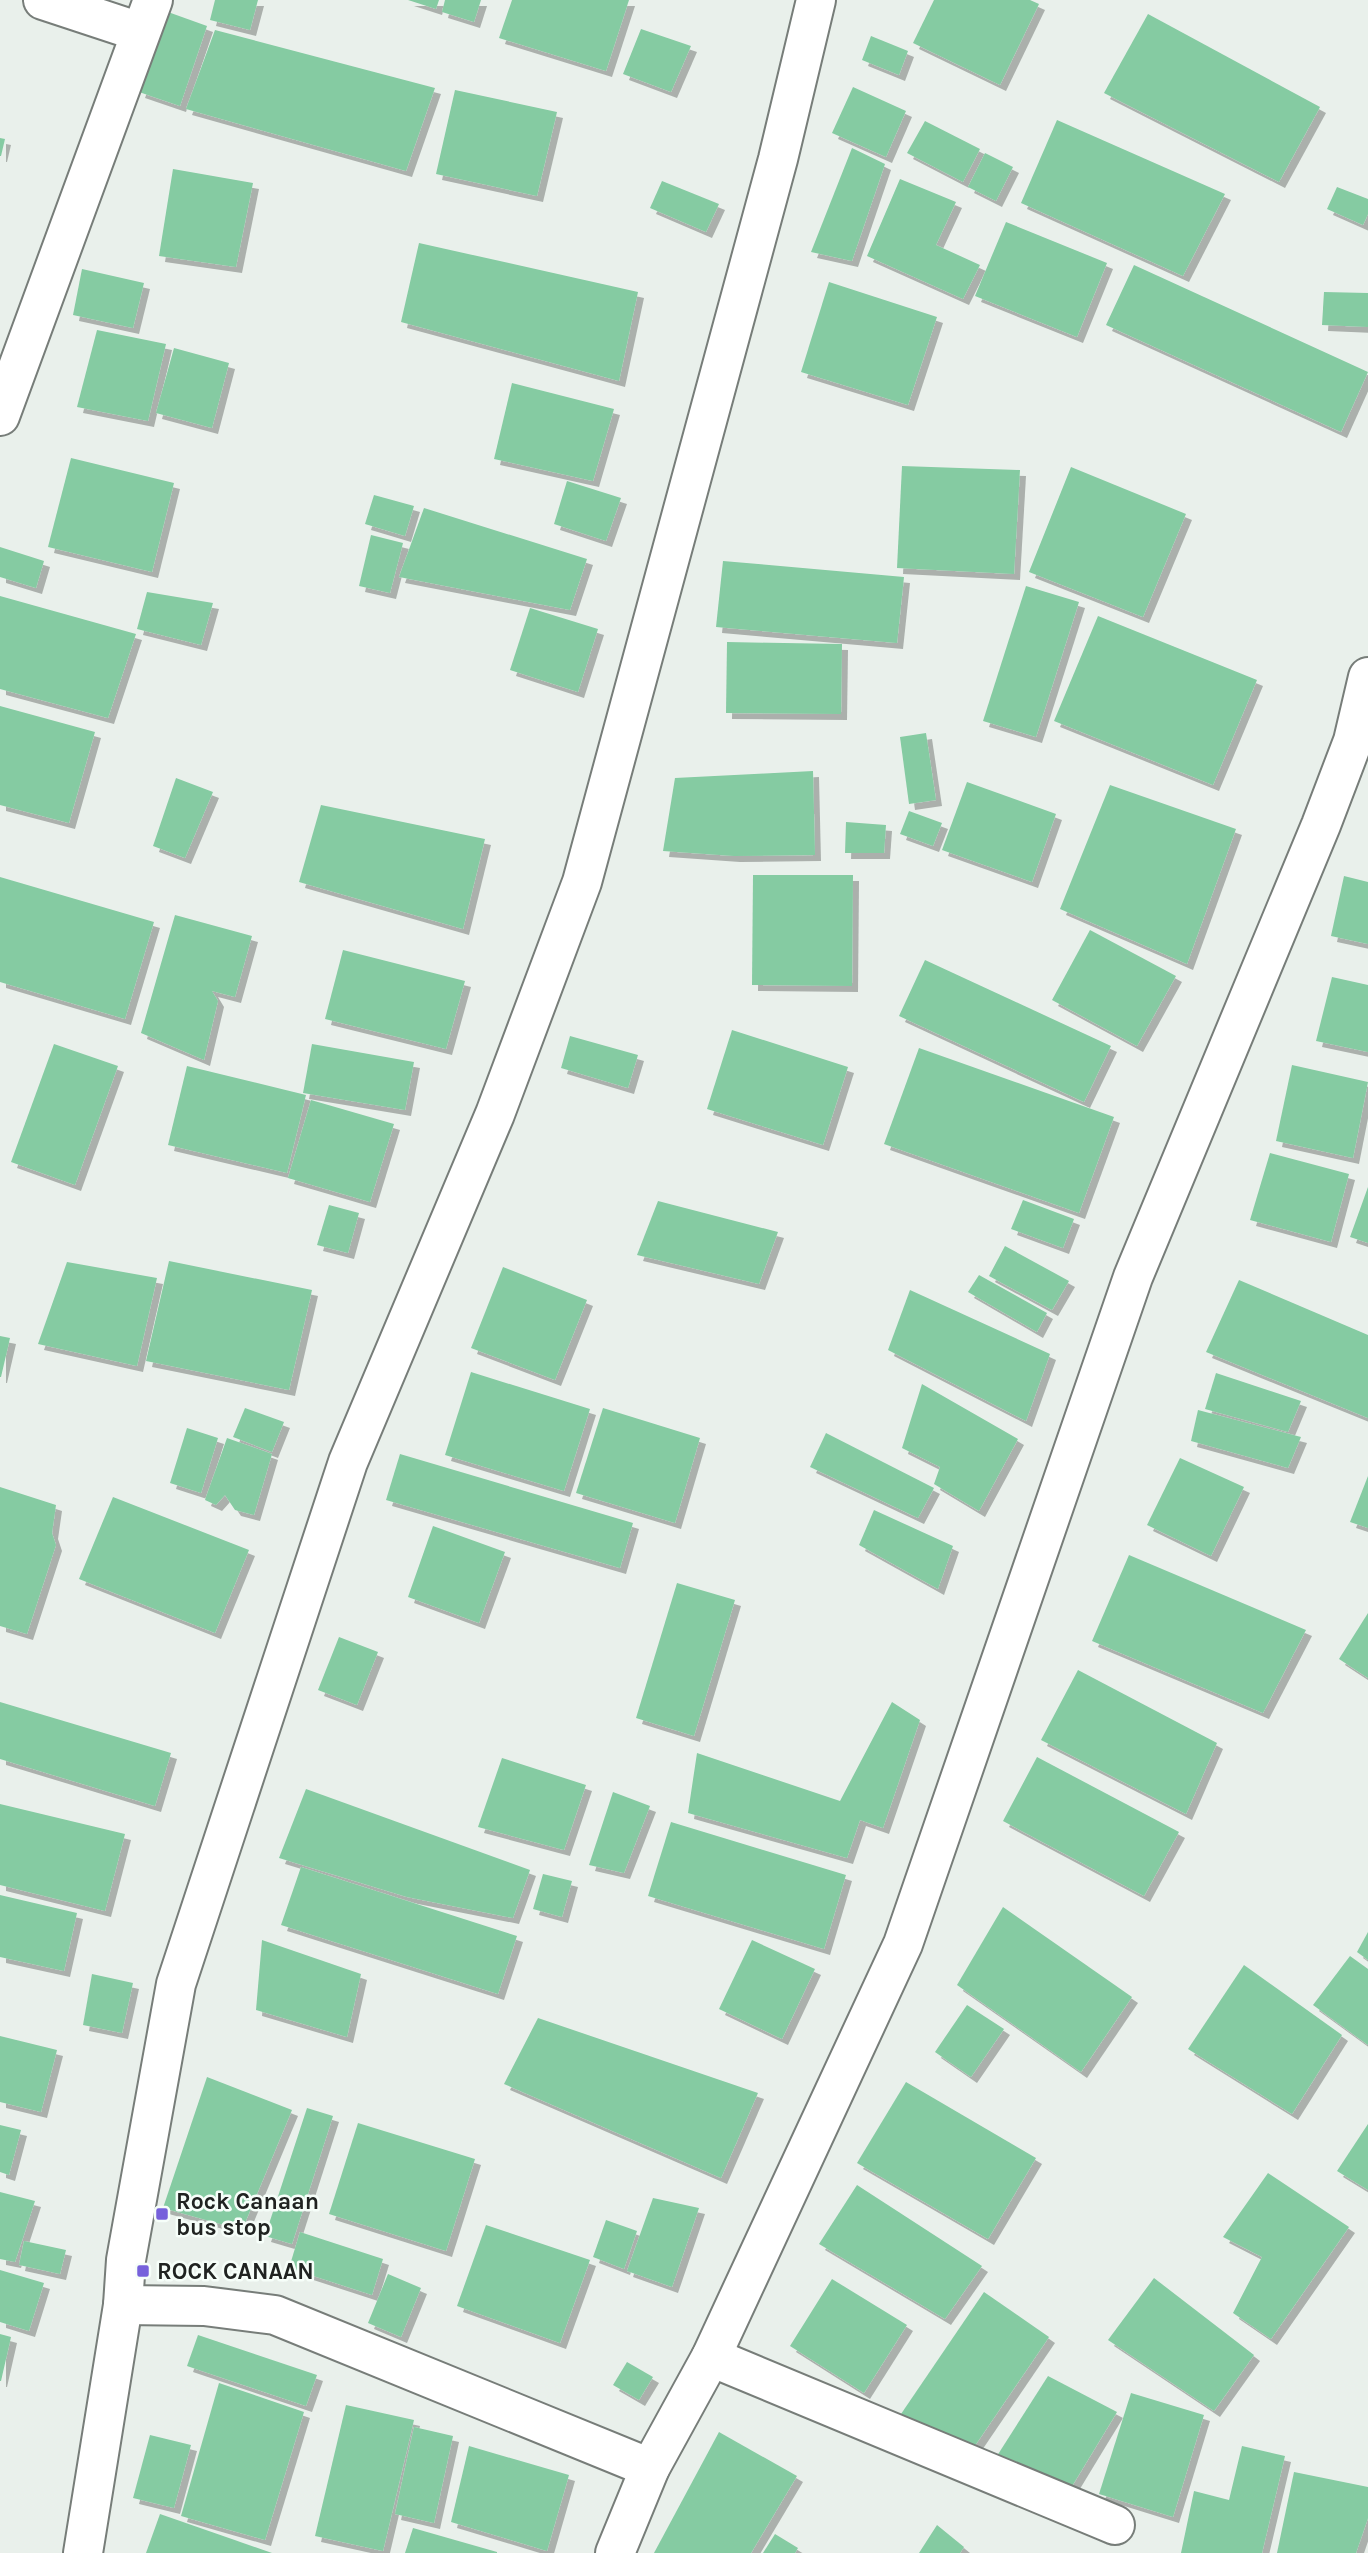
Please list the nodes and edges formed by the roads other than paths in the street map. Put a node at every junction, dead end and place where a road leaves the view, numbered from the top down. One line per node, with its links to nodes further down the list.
1 (43, 0): 3 (street)
2 (816, 0): 6 (street)
3 (146, 16): 4 (street)
4 (0, 416)
5 (1368, 677): 7 (street)
6 (123, 2305): 8 (street); 10 (street)
7 (711, 2357): 8 (street); 9 (street)
8 (650, 2468): 11 (street)
9 (1115, 2525)
10 (83, 2553)
11 (615, 2553)

